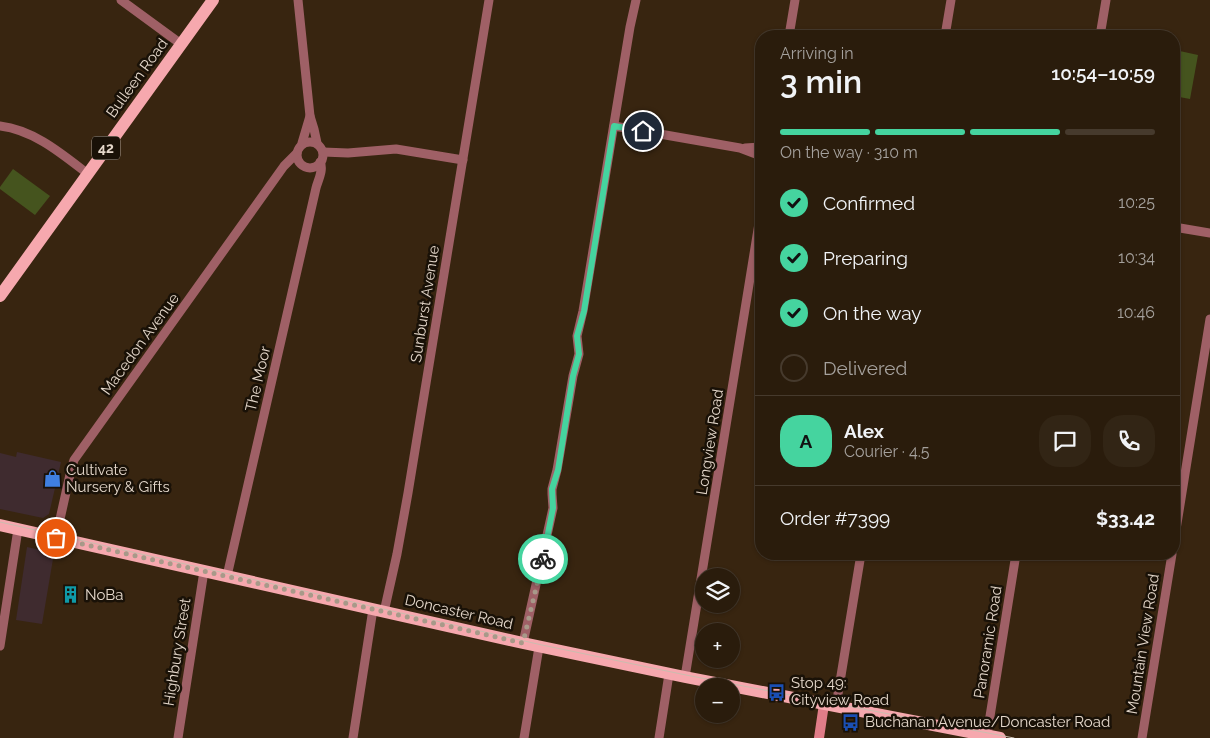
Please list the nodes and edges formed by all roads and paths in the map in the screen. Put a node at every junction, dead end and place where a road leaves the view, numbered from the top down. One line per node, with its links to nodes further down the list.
1 (121, 0): 14 (street)
2 (213, 0): 14 (main road, Bulleen Road / 42)
3 (298, 0): 15 (street)
4 (489, 0): 24 (street, Sunburst Avenue)
5 (630, 0): 10 (street)
6 (636, 0): 10 (street)
7 (795, 0): 11 (street)
8 (951, 0): 12 (street)
9 (1106, 0): 13 (street)
10 (630, 26): 17 (street)
11 (790, 30)
12 (946, 30)
13 (1101, 30)
14 (181, 44): 27 (main road, Bulleen Road / 42)
15 (310, 116): 18 (street); 19 (street)
16 (0, 126): 27 (street)
17 (614, 126): 21 (street); 44 (street)
18 (317, 143): 19 (street); 25 (street)
19 (302, 144): 22 (street)
20 (755, 147): 21 (street)
21 (740, 148): 23 (street)
22 (296, 153): 26 (street); 28 (street, Macedon Avenue)
23 (755, 153)
24 (463, 160): 25 (street); 43 (street, Sunburst Avenue)
25 (319, 161): 26 (street); 42 (street, The Moor)
26 (299, 163): 28 (street, Macedon Avenue)
27 (88, 174): 32 (main road, Bulleen Road / 42)
28 (275, 179): 37 (street, Macedon Avenue)
29 (1180, 228): 30 (street)
30 (1210, 234)
31 (755, 248): 48 (street, Longview Road)
32 (0, 296)
33 (1210, 319): 34 (street)
34 (1180, 505)
35 (0, 525): 36 (main road, Doncaster Road)
36 (18, 530): 37 (main road, Doncaster Road); 45 (street)
37 (56, 538): 41 (main road, Doncaster Road)
38 (860, 560): 49 (street)
39 (1015, 560): 50 (street, Panoramic Road)
40 (1171, 560): 57 (street, Mountain View Road)
41 (204, 571): 42 (main road, Doncaster Road); 51 (street, Highbury Street)
42 (227, 576): 43 (main road, Doncaster Road)
43 (378, 610): 44 (main road, Doncaster Road); 52 (street, Sunburst Avenue)
44 (523, 643): 46 (main road, Doncaster Road)
45 (0, 646)
46 (539, 647): 47 (main road, Doncaster Road); 53 (street)
47 (669, 674): 48 (main road, Doncaster Road); 54 (street)
48 (685, 677): 49 (main road, Doncaster Road)
49 (830, 705): 50 (main road, Doncaster Road); 55 (street)
50 (986, 735): 56 (main road, Doncaster Road)
51 (178, 738)
52 (353, 738)
53 (524, 738)
54 (659, 738)
55 (819, 738)
56 (1000, 738)
57 (1142, 738)

